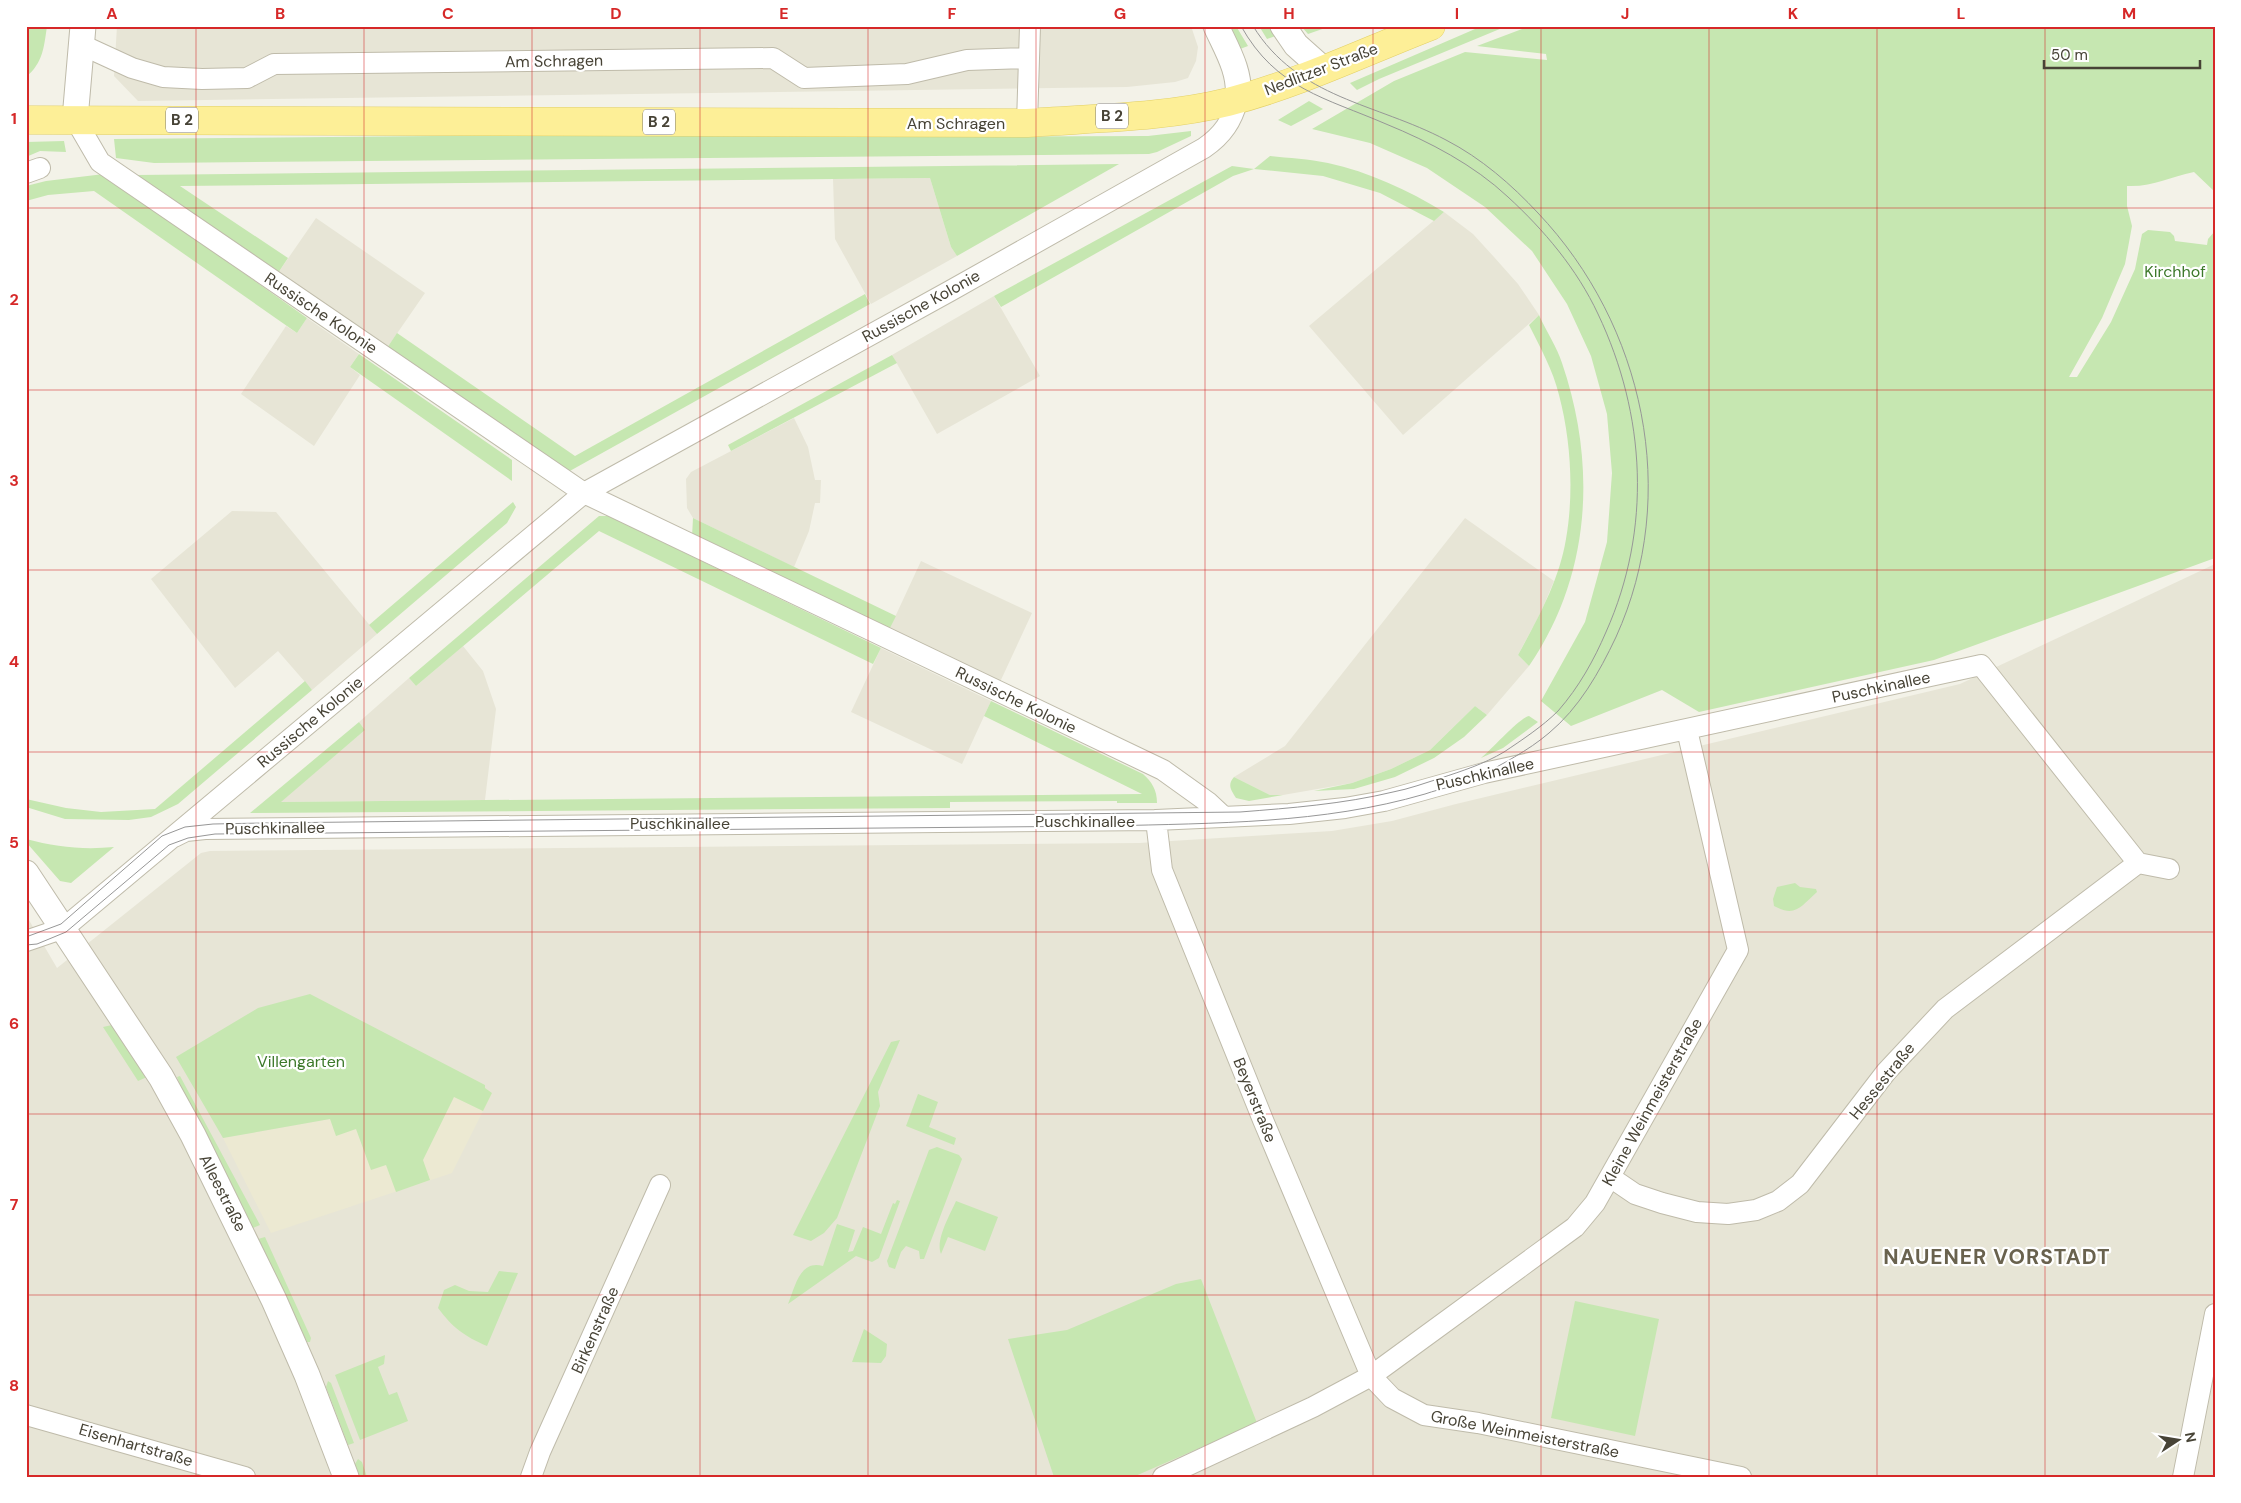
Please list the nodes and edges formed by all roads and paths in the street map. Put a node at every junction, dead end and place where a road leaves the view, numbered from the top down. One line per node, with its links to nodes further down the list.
1 (1030, 26): 6 (street, Am Schragen)
2 (1216, 26): 8 (street)
3 (1283, 26): 7 (street)
4 (1432, 26): 7 (main road, Nedlitzer Straße / B 2)
5 (83, 35): 6 (street, Am Schragen); 9 (street)
6 (1028, 58): 11 (street, Am Schragen)
7 (1324, 70): 8 (main road, Nedlitzer Straße / B 2)
8 (1238, 99): 11 (main road, Am Schragen / B 2); 12 (street, Russische Kolonie)
9 (75, 119): 10 (main road, B 2); 11 (main road, Am Schragen / B 2); 12 (street, Russische Kolonie)
10 (26, 120)
11 (1027, 123)
12 (584, 493): 14 (street, Russische Kolonie); 16 (street, Russische Kolonie)
13 (1687, 730): 14 (street, Puschkinallee); 17 (street, Puschkinallee); 22 (street, Kleine Weinmeisterstraße)
14 (1224, 817): 15 (street, Puschkinallee)
15 (1156, 820): 16 (street, Puschkinallee); 25 (street, Beyerstraße)
16 (174, 837): 20 (street, Russische Kolonie)
17 (2138, 864): 18 (street); 22 (street, Hessestraße)
18 (2169, 869)
19 (26, 874): 20 (street, Alleestraße)
20 (64, 928): 21 (street); 28 (street, Alleestraße)
21 (26, 941)
22 (1610, 1177): 25 (street, Kleine Weinmeisterstraße)
23 (660, 1185): 29 (street, Birkenstraße)
24 (2215, 1314): 32 (street)
25 (1371, 1376): 30 (street); 31 (street, Große Weinmeisterstraße)
26 (26, 1415): 27 (street, Eisenhartstraße)
27 (245, 1477)
28 (346, 1477)
29 (531, 1477)
30 (1163, 1477)
31 (1741, 1477)
32 (2183, 1477)

